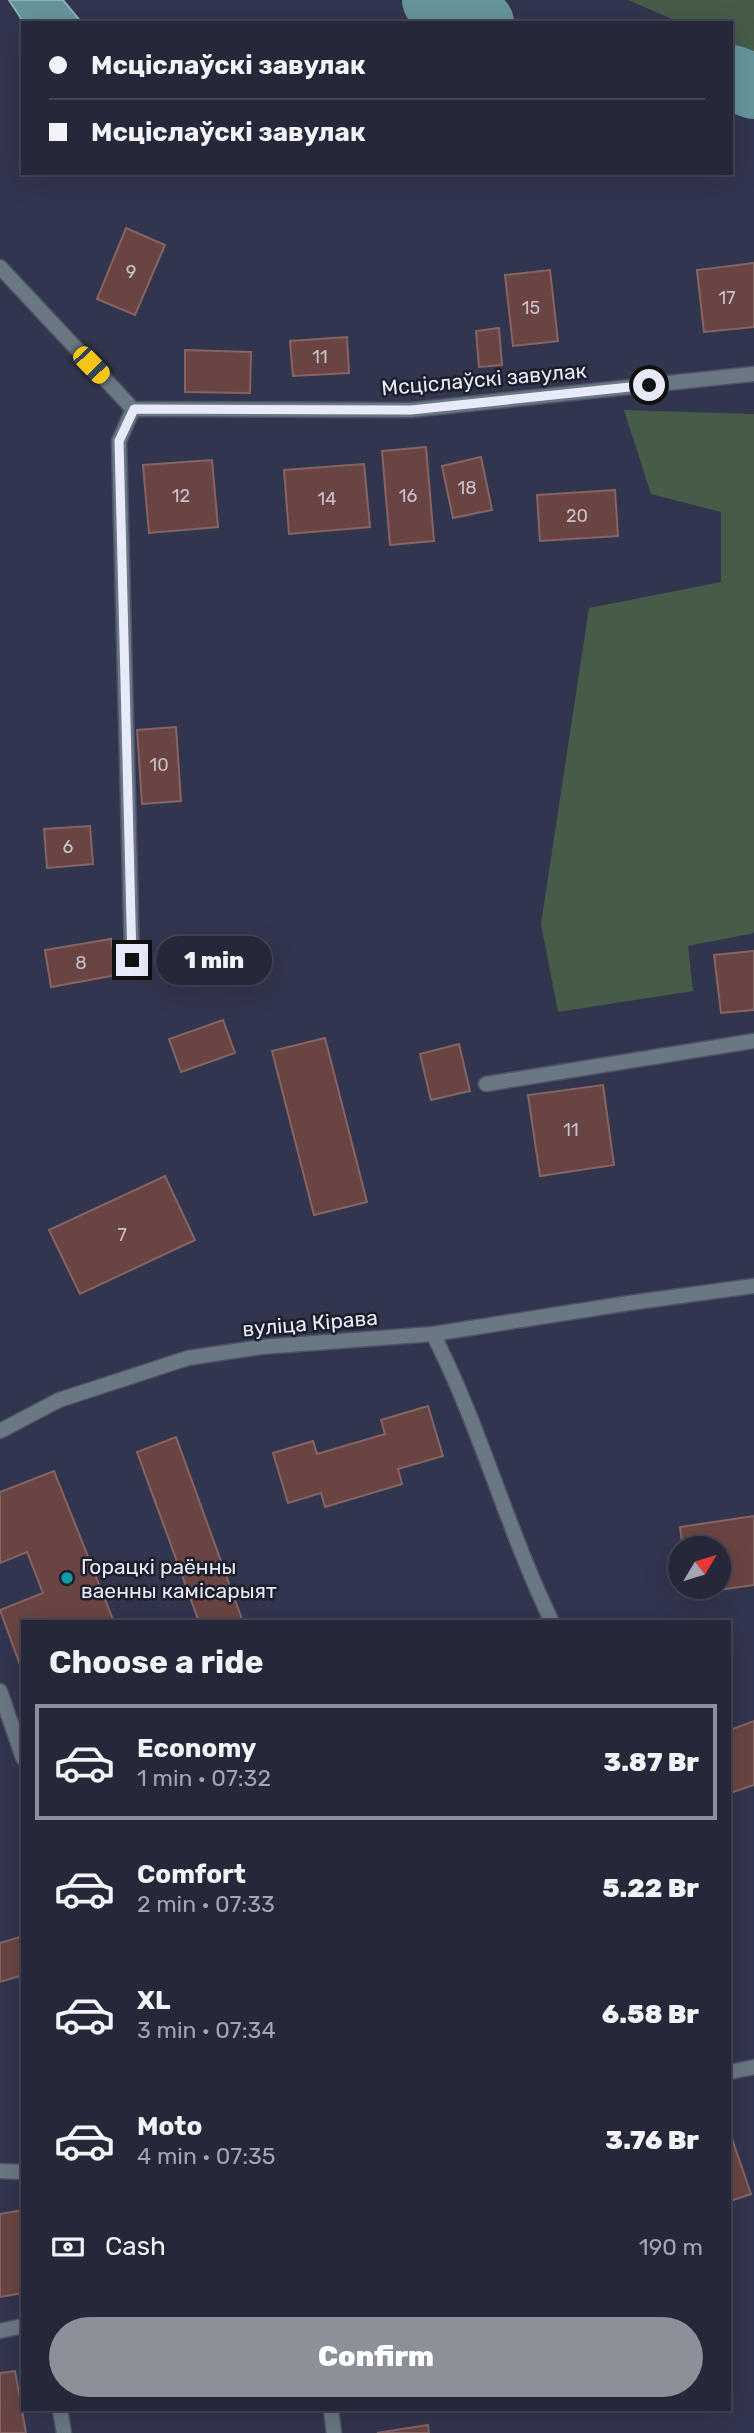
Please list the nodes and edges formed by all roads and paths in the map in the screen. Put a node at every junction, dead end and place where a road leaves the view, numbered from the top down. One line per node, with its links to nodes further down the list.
1 (0, 267): 3 (street)
2 (754, 374): 3 (street, Мсціслаўскі завулак)
3 (134, 409): 4 (street)
4 (132, 960)
5 (754, 1041): 6 (street)
6 (486, 1084)
7 (754, 1286): 8 (street, вуліца Кірава)
8 (433, 1334): 9 (street, вуліца Кірава); 10 (street)
9 (0, 1431)
10 (551, 1620)
11 (0, 1691): 12 (street)
12 (21, 1752)
13 (754, 2067): 14 (street)
14 (731, 2072)
15 (0, 2171): 16 (street)
16 (21, 2172)
17 (21, 2326): 18 (street)
18 (0, 2331)
19 (60, 2411): 21 (street)
20 (331, 2411): 22 (street)
21 (64, 2433)
22 (334, 2433)

